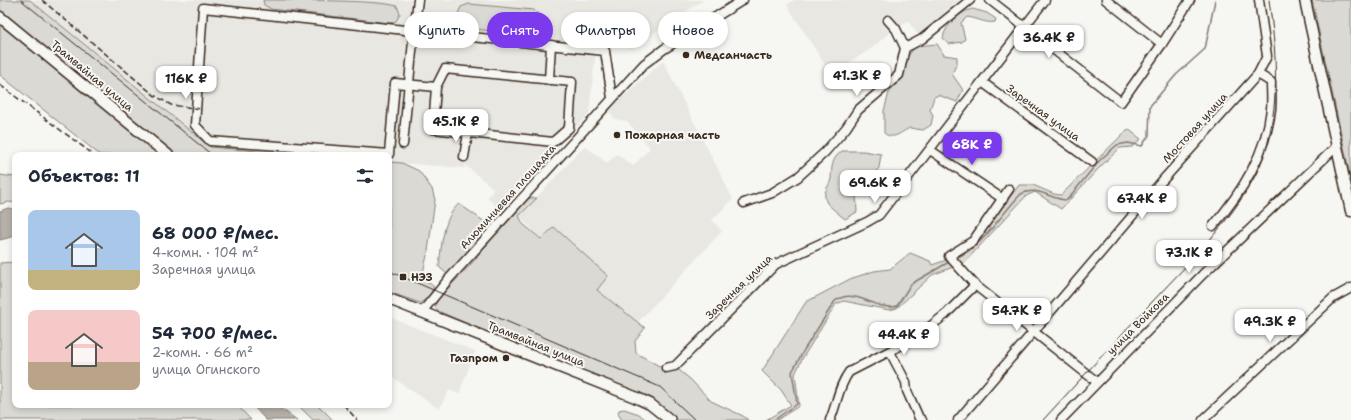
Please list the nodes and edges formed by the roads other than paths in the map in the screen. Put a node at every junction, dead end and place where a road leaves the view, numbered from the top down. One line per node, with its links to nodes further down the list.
1 (418, 0): 10 (street)
2 (743, 0): 25 (street, Алюминиевая площадка)
3 (970, 0): 19 (street)
4 (990, 0): 13 (street)
5 (1045, 0): 13 (street, Заречная улица)
6 (1106, 0): 15 (street)
7 (1190, 0): 15 (street)
8 (1259, 0): 20 (street, Мостовая улица)
9 (1305, 0): 28 (main road)
10 (416, 12)
11 (0, 17): 30 (main road, Трамвайная улица)
12 (888, 20): 19 (street)
13 (1025, 27): 15 (street); 22 (street, Заречная улица)
14 (404, 30): 31 (street)
15 (1162, 44)
16 (553, 45): 25 (street)
17 (412, 48): 23 (street)
18 (551, 48): 21 (street)
19 (905, 48): 37 (street)
20 (1258, 74): 39 (street); 44 (street, Мостовая улица)
21 (549, 80): 24 (street); 26 (street)
22 (982, 82): 29 (street, Заречная улица); 34 (street, Заречная улица)
23 (409, 84): 24 (street); 27 (street); 32 (street)
24 (436, 87): 26 (street)
25 (612, 98): 43 (street, Алюминиевая площадка)
26 (468, 133): 33 (street)
27 (404, 144)
28 (1337, 146): 38 (main road); 47 (street, улица Войкова)
29 (930, 150): 36 (street); 46 (street, Заречная улица)
30 (164, 152)
31 (361, 152)
32 (389, 152)
33 (464, 157)
34 (1092, 162)
35 (1009, 189): 36 (street)
36 (1003, 199): 40 (street)
37 (744, 204)
38 (1351, 211)
39 (1213, 226)
40 (975, 285): 44 (street); 45 (street)
41 (1351, 288): 53 (street)
42 (392, 299): 43 (main road, Трамвайная улица)
43 (422, 312): 48 (main road, Трамвайная улица)
44 (1033, 332): 47 (street); 51 (street, Мостовая улица)
45 (890, 352): 49 (street); 50 (street)
46 (666, 368)
47 (1097, 382): 52 (street, улица Войкова)
48 (670, 420)
49 (830, 420)
50 (922, 420)
51 (958, 420)
52 (1061, 420)
53 (1203, 420)

